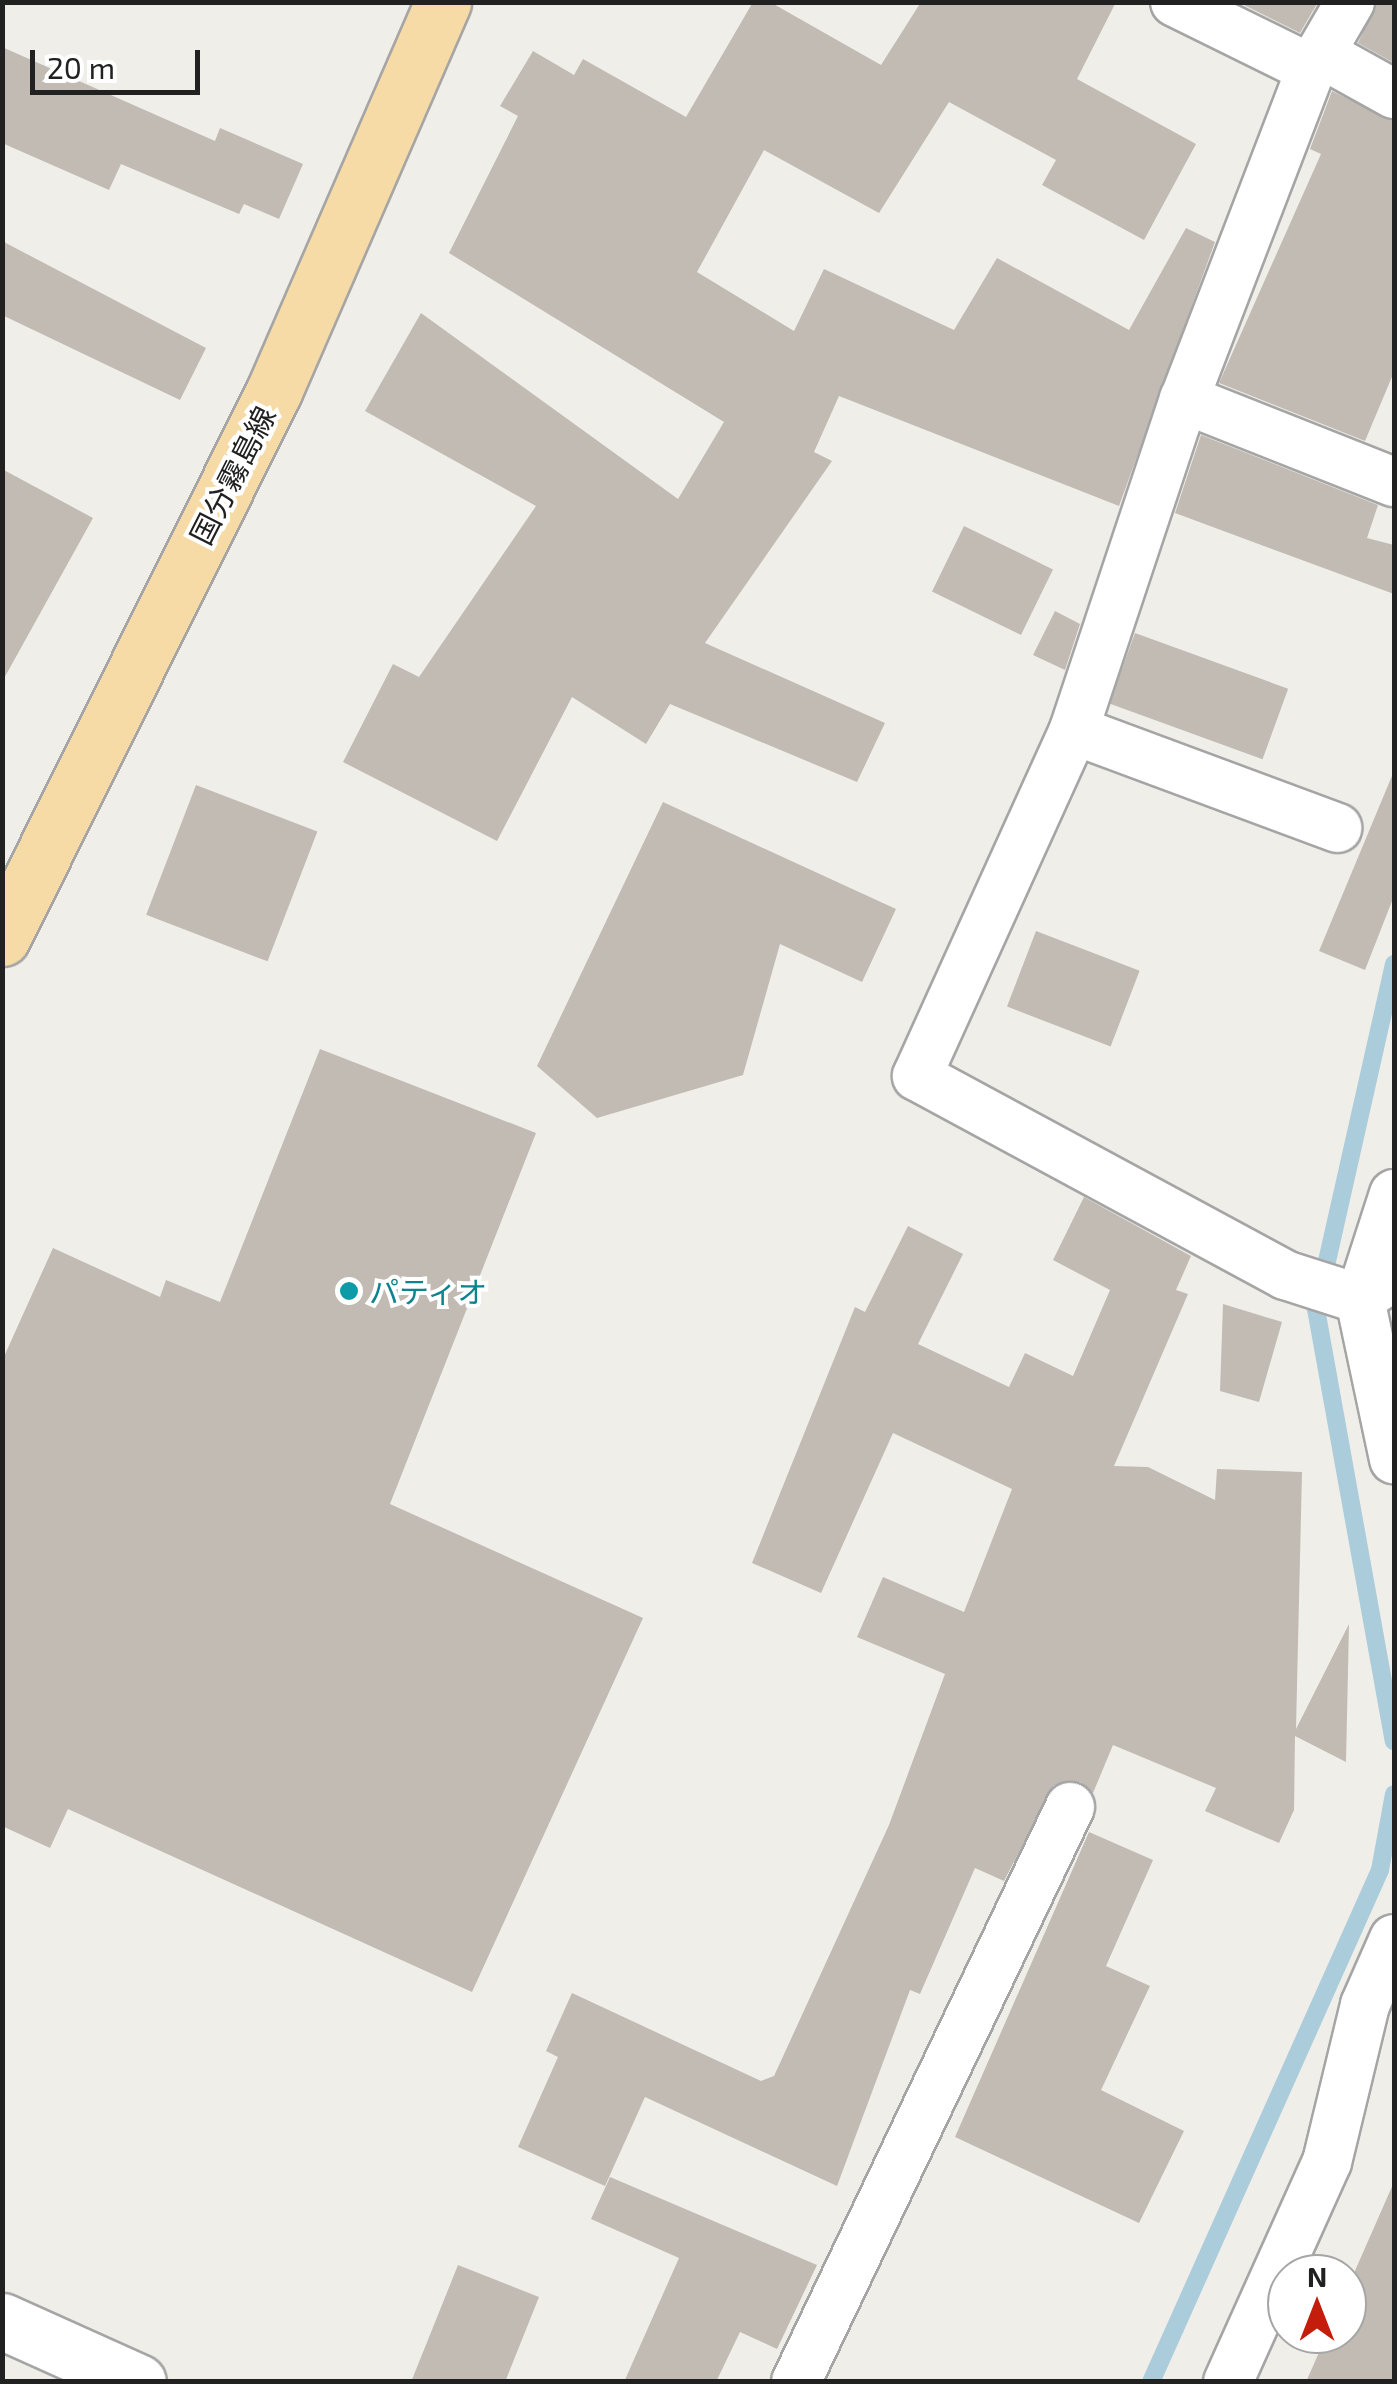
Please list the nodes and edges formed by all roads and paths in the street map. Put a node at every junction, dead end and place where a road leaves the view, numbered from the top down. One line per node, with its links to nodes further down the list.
1 (442, 2): 10 (main road, 国分霧島線)
2 (1175, 2): 4 (street)
3 (1350, 2): 4 (street)
4 (1316, 61): 5 (street); 6 (street)
5 (1394, 94)
6 (1184, 399): 7 (street); 8 (street)
7 (1394, 482)
8 (1074, 730): 9 (street); 12 (street)
9 (1337, 828)
10 (2, 938)
11 (1394, 1194): 12 (street)
12 (1345, 1286): 13 (street)
13 (1394, 1459)
14 (1070, 1807): 18 (street)
15 (1394, 1939): 19 (street)
16 (2, 2321): 17 (street)
17 (138, 2382)
18 (796, 2382)
19 (1228, 2382)

